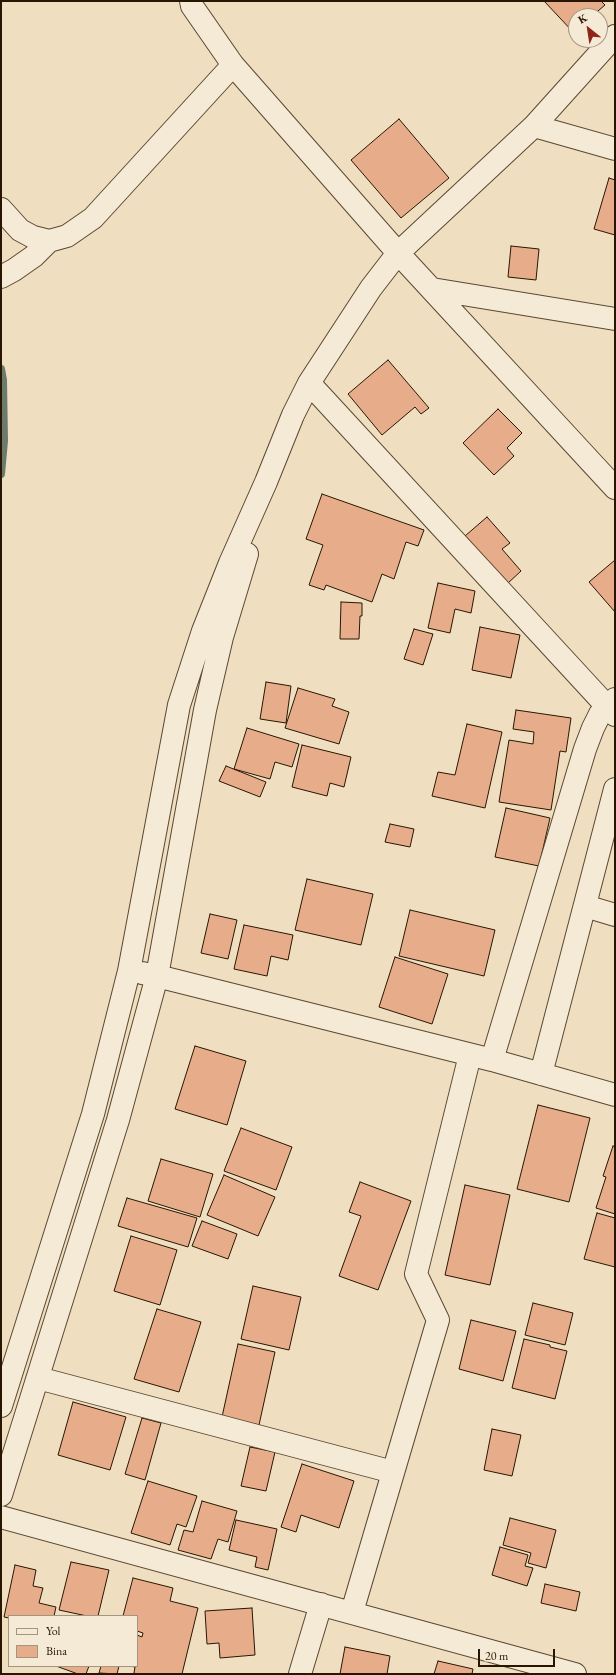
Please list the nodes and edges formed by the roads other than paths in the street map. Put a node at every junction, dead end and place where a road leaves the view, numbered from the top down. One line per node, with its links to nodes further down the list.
1 (191, 1): 3 (street)
2 (615, 36): 4 (street)
3 (233, 65): 7 (street); 8 (street)
4 (534, 126): 5 (street); 8 (street)
5 (615, 149)
6 (1, 209): 7 (street)
7 (49, 241): 9 (street)
8 (398, 253): 10 (street); 12 (street)
9 (1, 277)
10 (432, 289): 11 (street); 14 (street)
11 (615, 320)
12 (309, 383): 13 (street); 15 (street)
13 (266, 482): 19 (street); 20 (street)
14 (615, 488)
15 (612, 707): 22 (street)
16 (615, 789): 17 (street)
17 (585, 906): 18 (street); 23 (street)
18 (615, 914)
19 (129, 971): 20 (street); 26 (street)
20 (157, 976): 21 (street); 25 (street)
21 (470, 1054): 22 (street); 27 (street)
22 (492, 1060): 23 (street)
23 (541, 1074): 24 (street)
24 (615, 1096)
25 (38, 1378): 27 (street); 28 (street)
26 (1, 1406)
27 (393, 1472): 31 (street)
28 (1, 1495)
29 (1, 1517): 30 (street)
30 (321, 1604): 31 (street); 32 (street)
31 (352, 1612): 33 (street)
32 (300, 1674)
33 (576, 1674)

